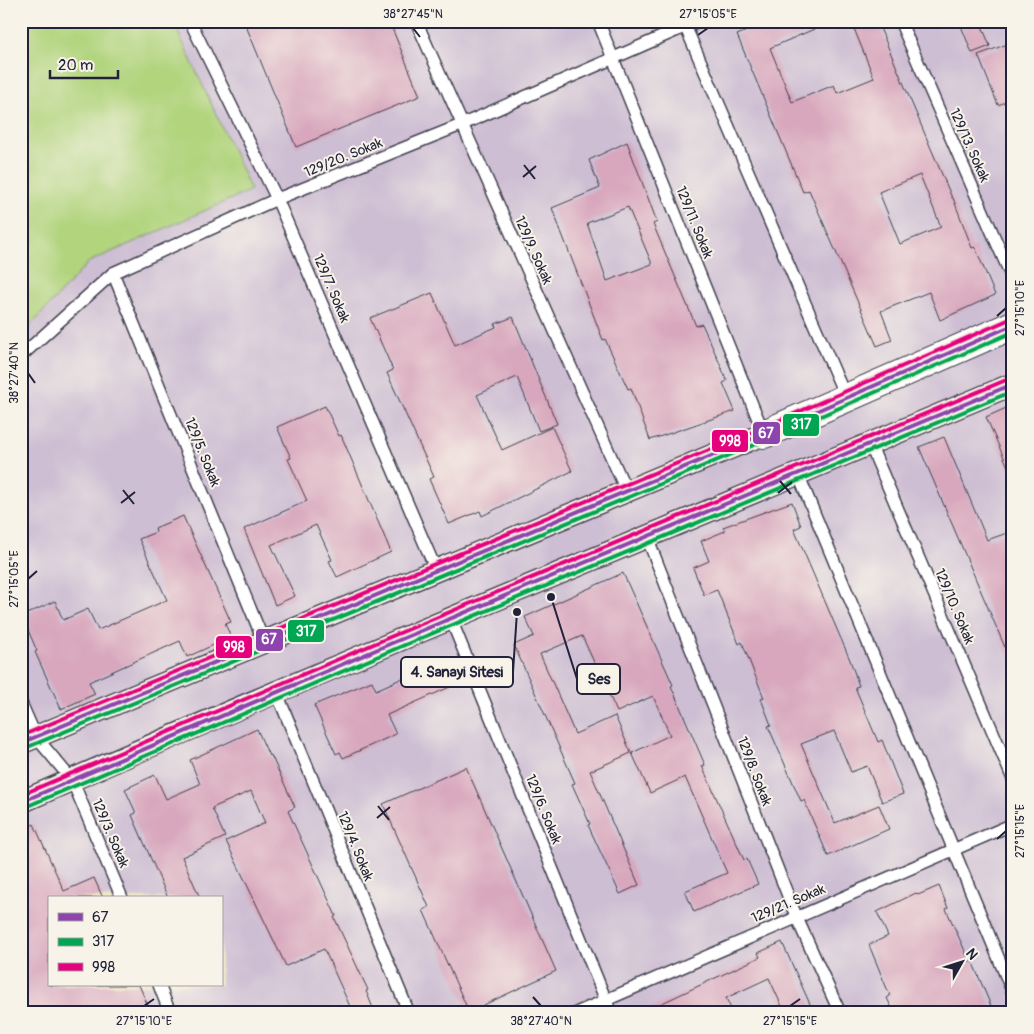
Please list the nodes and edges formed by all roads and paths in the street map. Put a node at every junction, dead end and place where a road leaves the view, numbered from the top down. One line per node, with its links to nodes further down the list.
1 (190, 21): 9 (lane, 129/7. Sokak)
2 (416, 21): 8 (lane, 129/9. Sokak)
3 (598, 21): 7 (lane, 129/11. Sokak)
4 (698, 21): 6 (lane, 129/20. Sokak)
5 (900, 21): 11 (lane, 129/13. Sokak)
6 (684, 24): 7 (lane, 129/20. Sokak); 15 (lane)
7 (614, 59): 8 (lane, 129/20. Sokak); 16 (lane, 129/11. Sokak)
8 (461, 125): 9 (lane, 129/20. Sokak); 19 (lane, 129/9. Sokak)
9 (277, 199): 10 (lane, 129/20. Sokak); 21 (lane, 129/7. Sokak)
10 (113, 273): 13 (lane, 129/20. Sokak); 23 (lane, 129/5. Sokak)
11 (1013, 280)
12 (1013, 325): 15 (street)
13 (21, 356)
14 (1013, 384): 17 (street)
15 (846, 398): 16 (street)
16 (764, 434): 19 (street)
17 (870, 444): 18 (street); 27 (lane, 129/10. Sokak)
18 (798, 474): 20 (street); 31 (lane)
19 (626, 490): 21 (street)
20 (647, 537): 22 (street); 33 (lane, 129/8. Sokak)
21 (436, 570): 23 (street)
22 (450, 617): 24 (street); 36 (lane, 129/6. Sokak)
23 (264, 642): 26 (street)
24 (276, 691): 28 (street); 38 (lane, 129/4. Sokak)
25 (21, 703): 26 (lane)
26 (29, 740): 28 (lane)
27 (1013, 779)
28 (72, 780): 29 (street); 32 (lane, 129/3. Sokak)
29 (21, 802)
30 (1013, 824): 31 (lane, 129/21. Sokak)
31 (953, 849): 33 (lane, 129/21. Sokak); 35 (lane)
32 (121, 896)
33 (796, 916): 36 (lane, 129/21. Sokak); 41 (lane, 129/8. Sokak)
34 (159, 986): 37 (lane)
35 (1013, 993)
36 (605, 1000): 39 (lane, 129/21. Sokak); 40 (lane, 129/6. Sokak)
37 (170, 1013)
38 (409, 1013)
39 (576, 1013)
40 (611, 1013)
41 (840, 1013)

